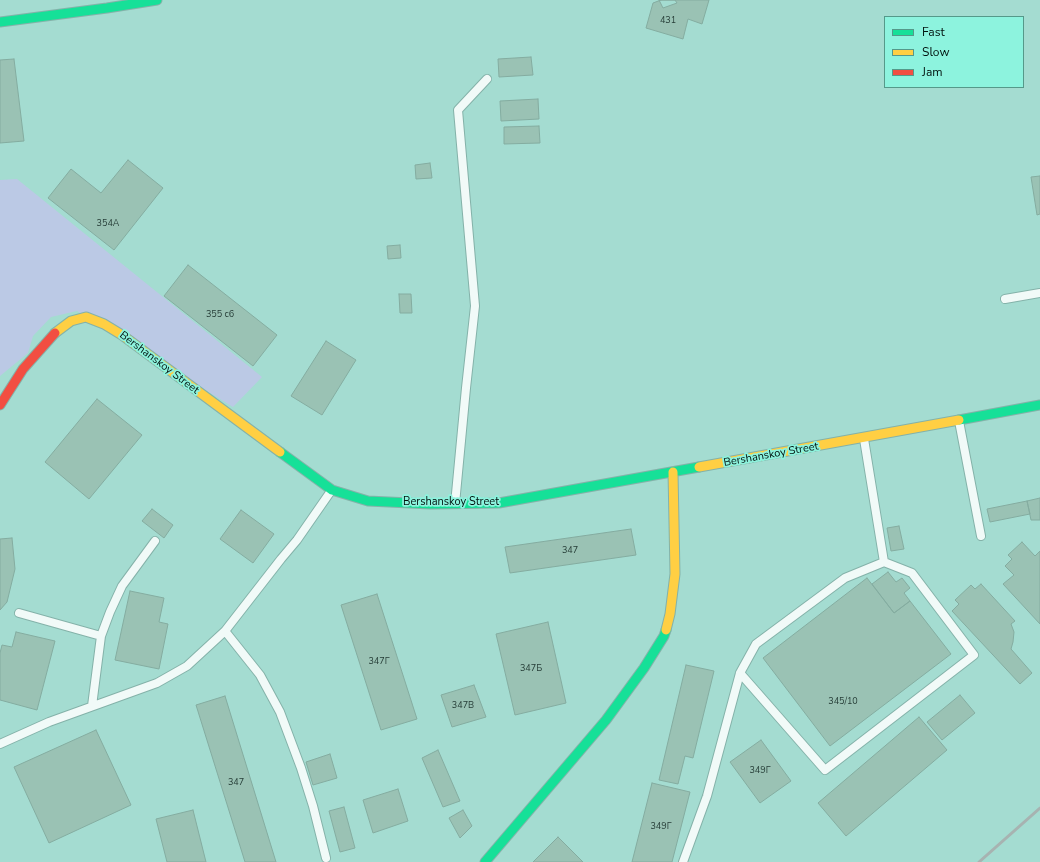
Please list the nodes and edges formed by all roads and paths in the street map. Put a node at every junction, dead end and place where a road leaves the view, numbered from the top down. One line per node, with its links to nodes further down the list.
1 (157, 0): 2 (street)
2 (0, 22)
3 (487, 79): 12 (lane)
4 (1040, 293): 5 (lane)
5 (1006, 299)
6 (0, 405): 11 (street, Bershanskoy Street)
7 (1040, 406): 8 (street, Bershanskoy Street)
8 (959, 421): 9 (street, Bershanskoy Street); 13 (lane)
9 (864, 438): 10 (street, Bershanskoy Street); 15 (lane)
10 (673, 472): 12 (street, Bershanskoy Street); 23 (street)
11 (332, 490): 12 (street, Bershanskoy Street); 17 (lane)
12 (455, 504)
13 (981, 536)
14 (155, 541): 18 (lane)
15 (884, 562): 19 (lane); 19 (lane)
16 (18, 613): 18 (lane)
17 (225, 631): 20 (lane); 22 (lane)
18 (101, 636): 20 (lane)
19 (740, 674): 24 (lane)
20 (92, 706): 21 (lane)
21 (0, 744)
22 (326, 858)
23 (485, 862)
24 (683, 862)

